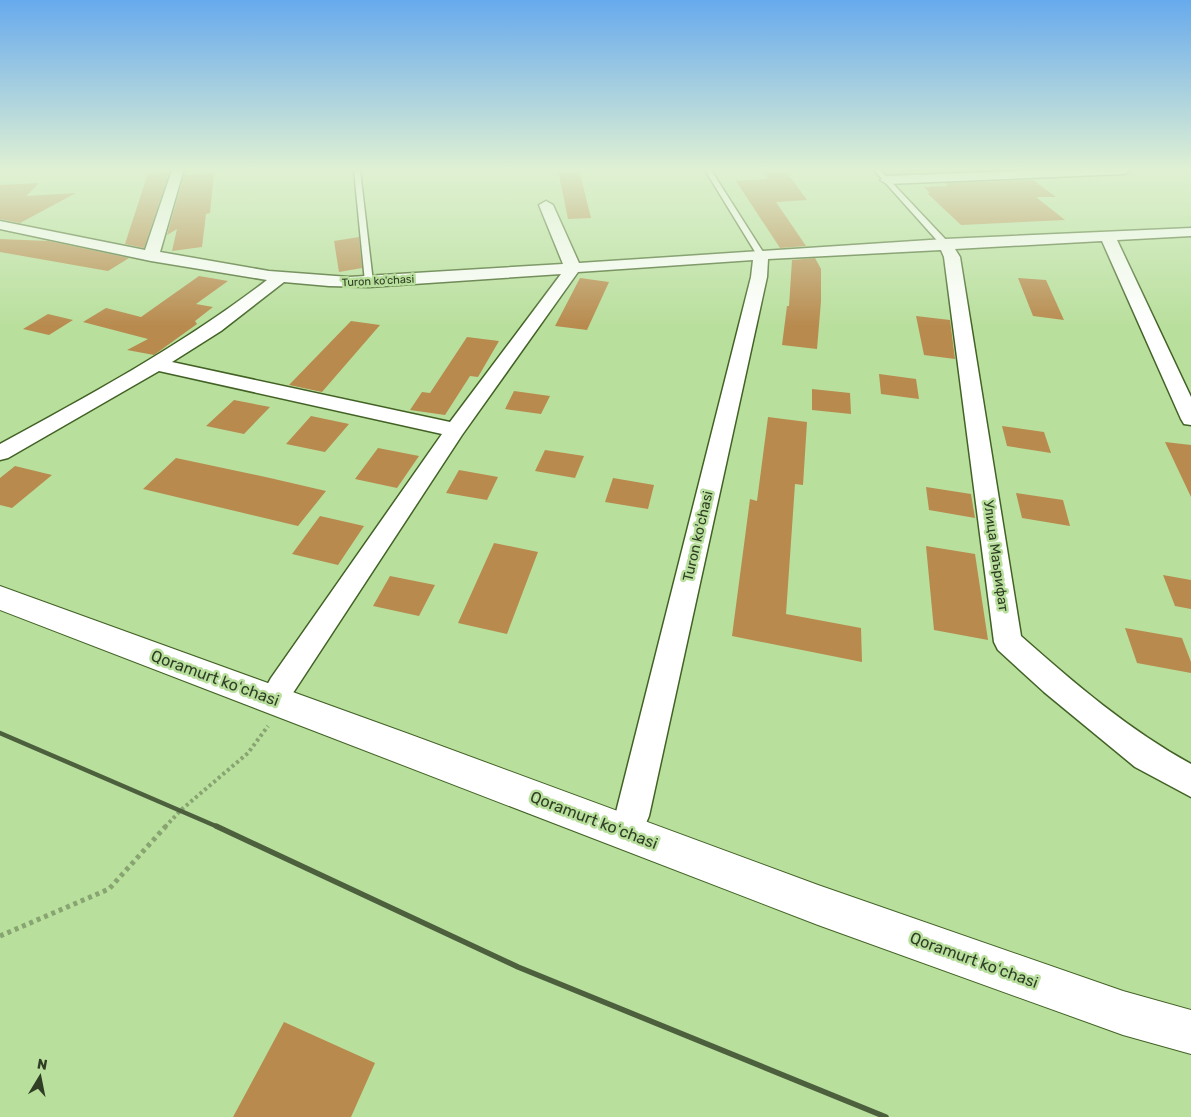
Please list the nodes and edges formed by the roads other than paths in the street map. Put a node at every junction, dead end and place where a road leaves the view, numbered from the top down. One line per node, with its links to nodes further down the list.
1 (162, 222): 11 (street)
2 (363, 222): 14 (lane)
3 (553, 222): 12 (street)
4 (741, 222): 10 (lane)
5 (926, 222): 9 (lane)
6 (0, 225): 11 (street, Turon ko'chasi)
7 (1191, 232): 8 (street, Turon ko'chasi)
8 (1107, 236): 9 (street, Turon ko'chasi); 16 (street)
9 (946, 244): 10 (street, Turon ko'chasi); 22 (street, Улица Маърифат)
10 (762, 255): 12 (street, Turon ko'chasi); 23 (street, Turon ko'chasi)
11 (151, 256): 13 (street, Turon ko'chasi)
12 (573, 268): 14 (street, Turon ko'chasi); 17 (street)
13 (281, 277): 14 (street, Turon ko'chasi); 15 (street)
14 (369, 282)
15 (158, 365): 17 (street); 18 (street)
16 (1191, 419)
17 (455, 430): 21 (street)
18 (0, 453)
19 (0, 585): 21 (main road, Qoramurt koʻchasi)
20 (0, 598): 21 (main road, Qoramurt koʻchasi)
21 (282, 696): 23 (main road, Qoramurt koʻchasi); 25 (main road, Qoramurt koʻchasi)
22 (1191, 781)
23 (632, 816): 24 (main road, Qoramurt koʻchasi)
24 (1191, 1013)
25 (1191, 1032)

